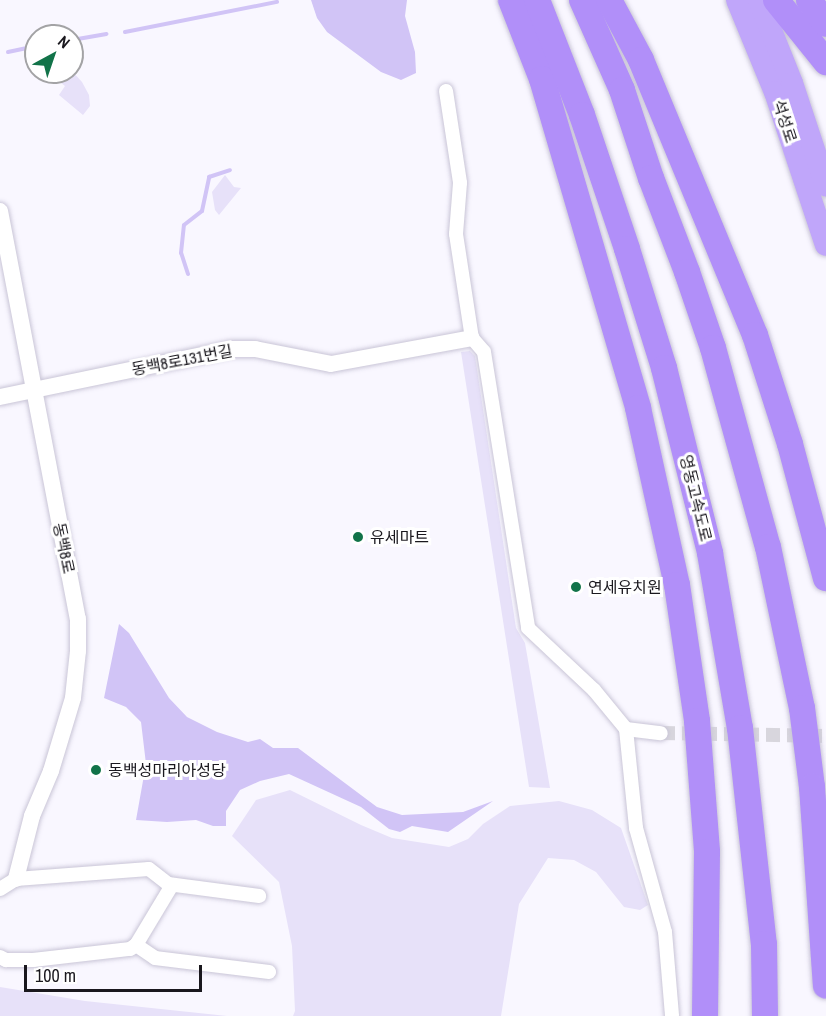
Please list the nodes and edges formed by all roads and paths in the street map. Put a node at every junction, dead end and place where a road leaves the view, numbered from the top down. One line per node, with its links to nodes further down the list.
1 (511, 0): 31 (highway)
2 (537, 0): 32 (highway, 영동고속도로)
3 (582, 0): 29 (highway)
4 (609, 0): 19 (highway)
5 (737, 0): 11 (highway, 석성로)
6 (759, 0): 11 (highway)
7 (776, 0): 10 (highway)
8 (808, 0): 9 (highway)
9 (826, 24)
10 (826, 62)
11 (784, 88): 13 (highway); 15 (highway, 석성로)
12 (446, 91): 16 (street)
13 (826, 186)
14 (0, 212): 17 (street, 동백8로)
15 (826, 245)
16 (472, 338): 17 (street, 동백8로131번길); 20 (street)
17 (34, 390): 18 (street, 동백8로131번길); 22 (street, 동백8로)
18 (0, 397)
19 (826, 579)
20 (626, 729): 21 (street); 30 (street)
21 (661, 733)
22 (16, 879): 23 (street); 24 (street)
23 (172, 885): 25 (street); 26 (street)
24 (0, 889)
25 (259, 896)
26 (136, 945): 27 (street); 28 (street)
27 (0, 957)
28 (269, 972)
29 (826, 986)
30 (672, 1016)
31 (705, 1016)
32 (765, 1016)

